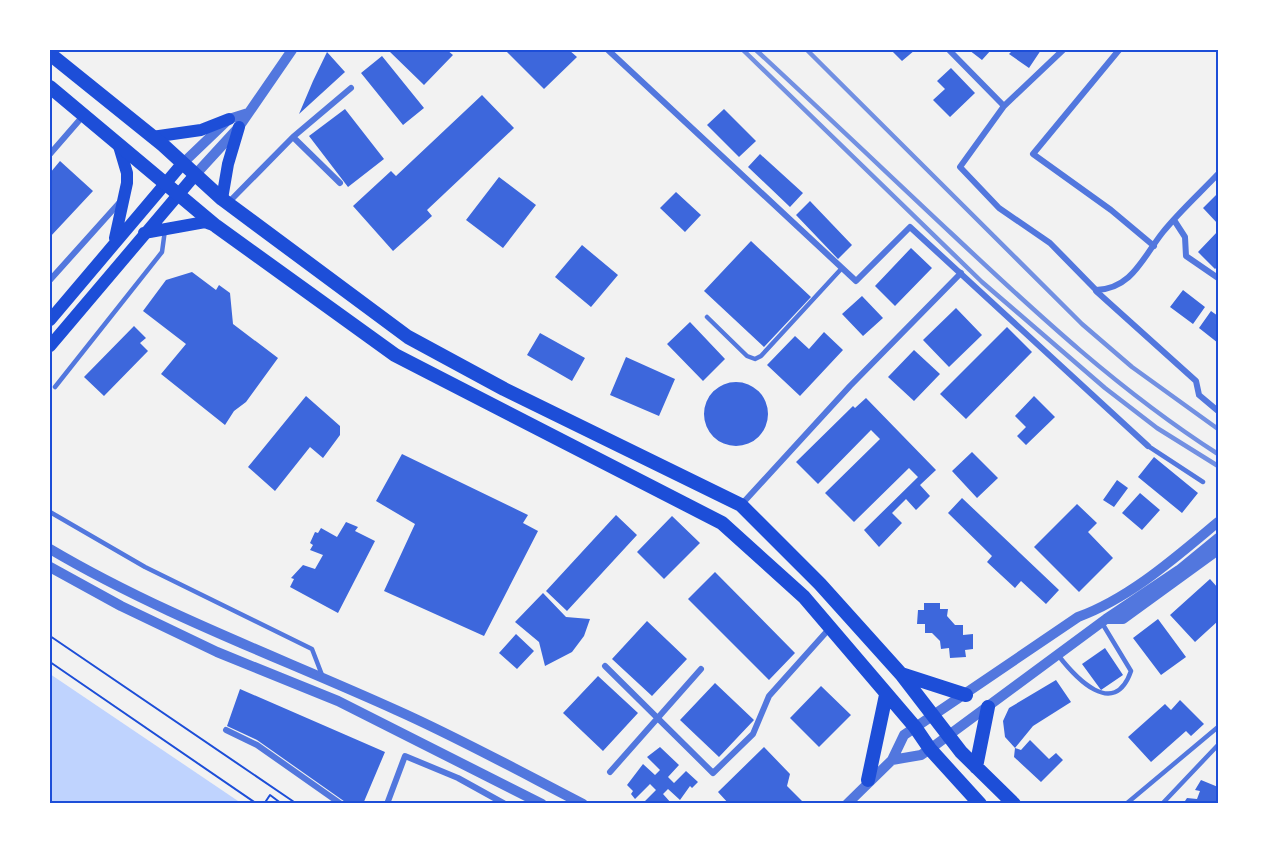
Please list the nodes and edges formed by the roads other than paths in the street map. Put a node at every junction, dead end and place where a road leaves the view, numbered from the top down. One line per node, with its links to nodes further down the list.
1 (292, 50): 10 (street)
2 (608, 50): 32 (street)
3 (949, 50): 9 (street)
4 (1063, 50): 9 (street)
5 (1119, 50): 31 (street)
6 (50, 54): 14 (main road)
7 (50, 87): 11 (main road)
8 (351, 88): 15 (street)
9 (1004, 106): 36 (street)
10 (248, 113): 12 (street); 13 (street)
11 (83, 116): 16 (main road); 17 (street)
12 (229, 119): 14 (main road); 18 (street)
13 (239, 128): 20 (street); 25 (main road)
14 (152, 137): 18 (main road)
15 (293, 137): 22 (street); 25 (street)
16 (119, 146): 21 (main road); 24 (main road)
17 (50, 154)
18 (182, 164): 20 (main road); 21 (main road)
19 (1218, 174): 26 (street)
20 (195, 175): 23 (main road); 25 (main road)
21 (165, 183): 23 (main road); 30 (main road)
22 (340, 183)
23 (177, 194): 27 (main road); 29 (main road)
24 (125, 196): 30 (main road); 35 (street)
25 (225, 201): 44 (main road)
26 (1174, 220): 31 (street); 34 (street)
27 (216, 226): 28 (main road); 52 (main road)
28 (166, 227): 29 (main road); 40 (lane)
29 (144, 233): 39 (main road)
30 (114, 242): 38 (main road)
31 (1154, 246): 36 (street)
32 (842, 268): 33 (street); 37 (lane)
33 (961, 273): 42 (street); 44 (street)
34 (1218, 278)
35 (50, 280)
36 (1096, 290): 41 (street)
37 (707, 317)
38 (50, 320)
39 (50, 346)
40 (55, 387)
41 (1218, 411)
42 (1148, 446): 43 (lane)
43 (1203, 482)
44 (741, 505): 56 (main road)
45 (50, 512): 57 (lane)
46 (1218, 522): 60 (street)
47 (1218, 538): 51 (street)
48 (50, 549): 57 (street)
49 (1218, 550): 51 (street)
50 (50, 567): 58 (street)
51 (1104, 621): 53 (street); 53 (lane)
52 (830, 628): 59 (main road); 63 (street)
53 (1058, 655): 61 (street)
54 (605, 666): 63 (street)
55 (701, 669): 63 (street)
56 (901, 674): 60 (main road); 62 (main road)
57 (323, 678): 58 (street); 81 (street)
58 (316, 692): 71 (street)
59 (886, 695): 64 (main road); 75 (main road)
60 (966, 695): 62 (street)
61 (988, 707): 67 (street); 72 (main road)
62 (933, 715): 64 (street); 67 (main road)
63 (658, 718): 73 (street)
64 (915, 727): 69 (main road); 70 (street)
65 (1218, 728): 84 (lane)
66 (226, 730): 77 (street)
67 (948, 736): 69 (street); 72 (main road)
68 (1218, 745): 85 (lane)
69 (930, 749): 70 (street); 76 (main road)
70 (892, 760): 75 (street)
71 (463, 762): 74 (street); 80 (street)
72 (976, 767): 83 (main road)
73 (610, 772)
74 (458, 778): 78 (street); 79 (street)
75 (868, 780): 82 (street)
76 (977, 802)
77 (341, 804)
78 (387, 804)
79 (505, 804)
80 (542, 804)
81 (583, 804)
82 (847, 804)
83 (1014, 804)
84 (1126, 804)
85 (1162, 804)

